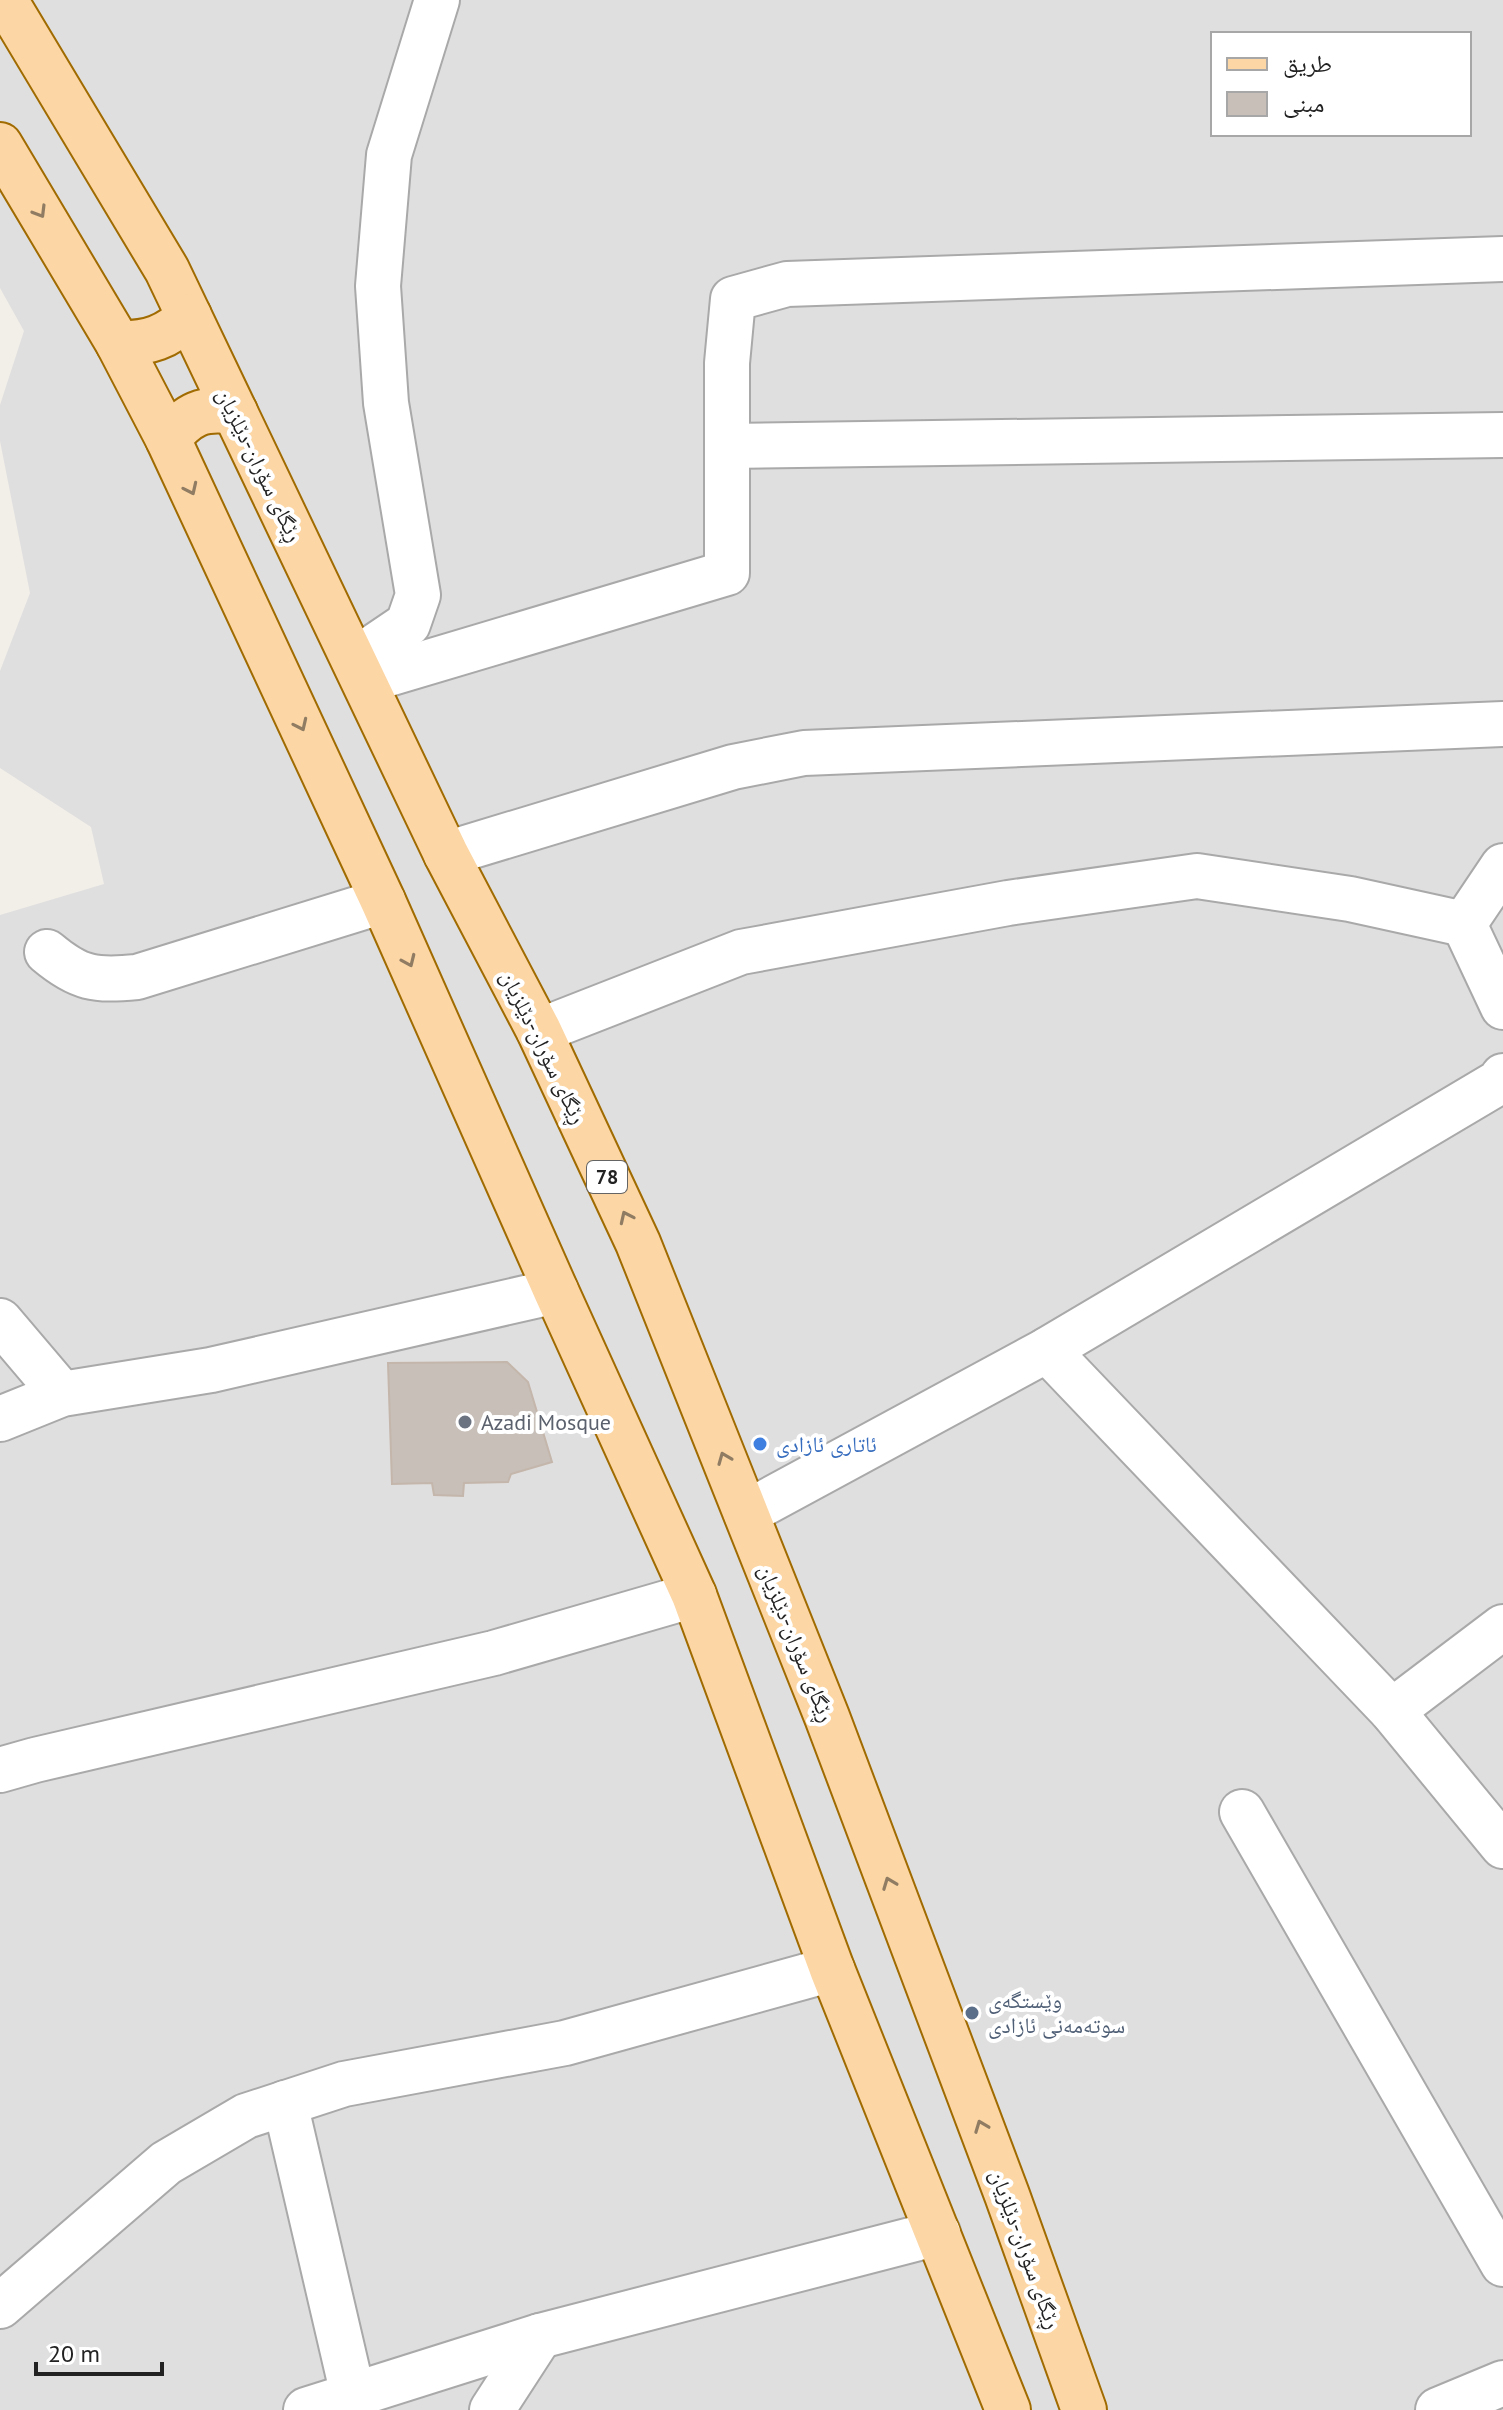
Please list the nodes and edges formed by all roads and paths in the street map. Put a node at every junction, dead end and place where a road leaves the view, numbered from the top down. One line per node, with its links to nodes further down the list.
1 (5, 0): 5 (main road, ڕێگای سۆران-دێلزیان / 78)
2 (437, 0): 11 (street)
3 (0, 145): 6 (main road, one-way to 6)
4 (1503, 259): 10 (street)
5 (189, 316): 6 (main road); 7 (main road, ڕێگای سۆران-دێلزیان / 78)
6 (118, 343): 9 (main road)
7 (235, 412): 9 (main road); 11 (main road, ڕێگای سۆران-دێلزیان / 78)
8 (1503, 435): 10 (street)
9 (168, 439): 15 (main road, one-way to 15)
10 (727, 446): 11 (street)
11 (359, 669): 13 (main road, ڕێگای سۆران-دێلزیان / 78)
12 (1503, 724): 13 (street)
13 (446, 854): 19 (main road, ڕێگای سۆران-دێلزیان / 78)
14 (1503, 866): 16 (street)
15 (383, 901): 17 (street); 21 (main road, one-way to 21)
16 (1464, 924): 18 (street); 19 (street)
17 (47, 952)
18 (1503, 1007)
19 (539, 1031): 26 (main road, ڕێگای سۆران-دێلزیان / 78, one-way to 19)
20 (1503, 1076): 23 (street)
21 (556, 1291): 24 (street); 27 (main road)
22 (0, 1321): 24 (street)
23 (1047, 1350): 26 (street); 29 (street)
24 (62, 1394): 25 (street)
25 (0, 1419)
26 (746, 1513): 44 (main road, ڕێگای سۆران-دێلزیان / 78, one-way to 26)
27 (694, 1595): 30 (street); 33 (main road)
28 (1503, 1627): 29 (street)
29 (1392, 1711): 32 (street)
30 (0, 1770)
31 (1242, 1812): 36 (street)
32 (1503, 1846)
33 (832, 1969): 34 (street); 35 (main road)
34 (285, 2103): 37 (street); 40 (street)
35 (938, 2233): 38 (street); 43 (main road)
36 (1503, 2264)
37 (0, 2306)
38 (540, 2336): 40 (street); 42 (street)
39 (1503, 2383): 45 (street)
40 (353, 2395): 41 (street)
41 (306, 2410)
42 (492, 2410)
43 (1008, 2410)
44 (1084, 2410)
45 (1438, 2410)

